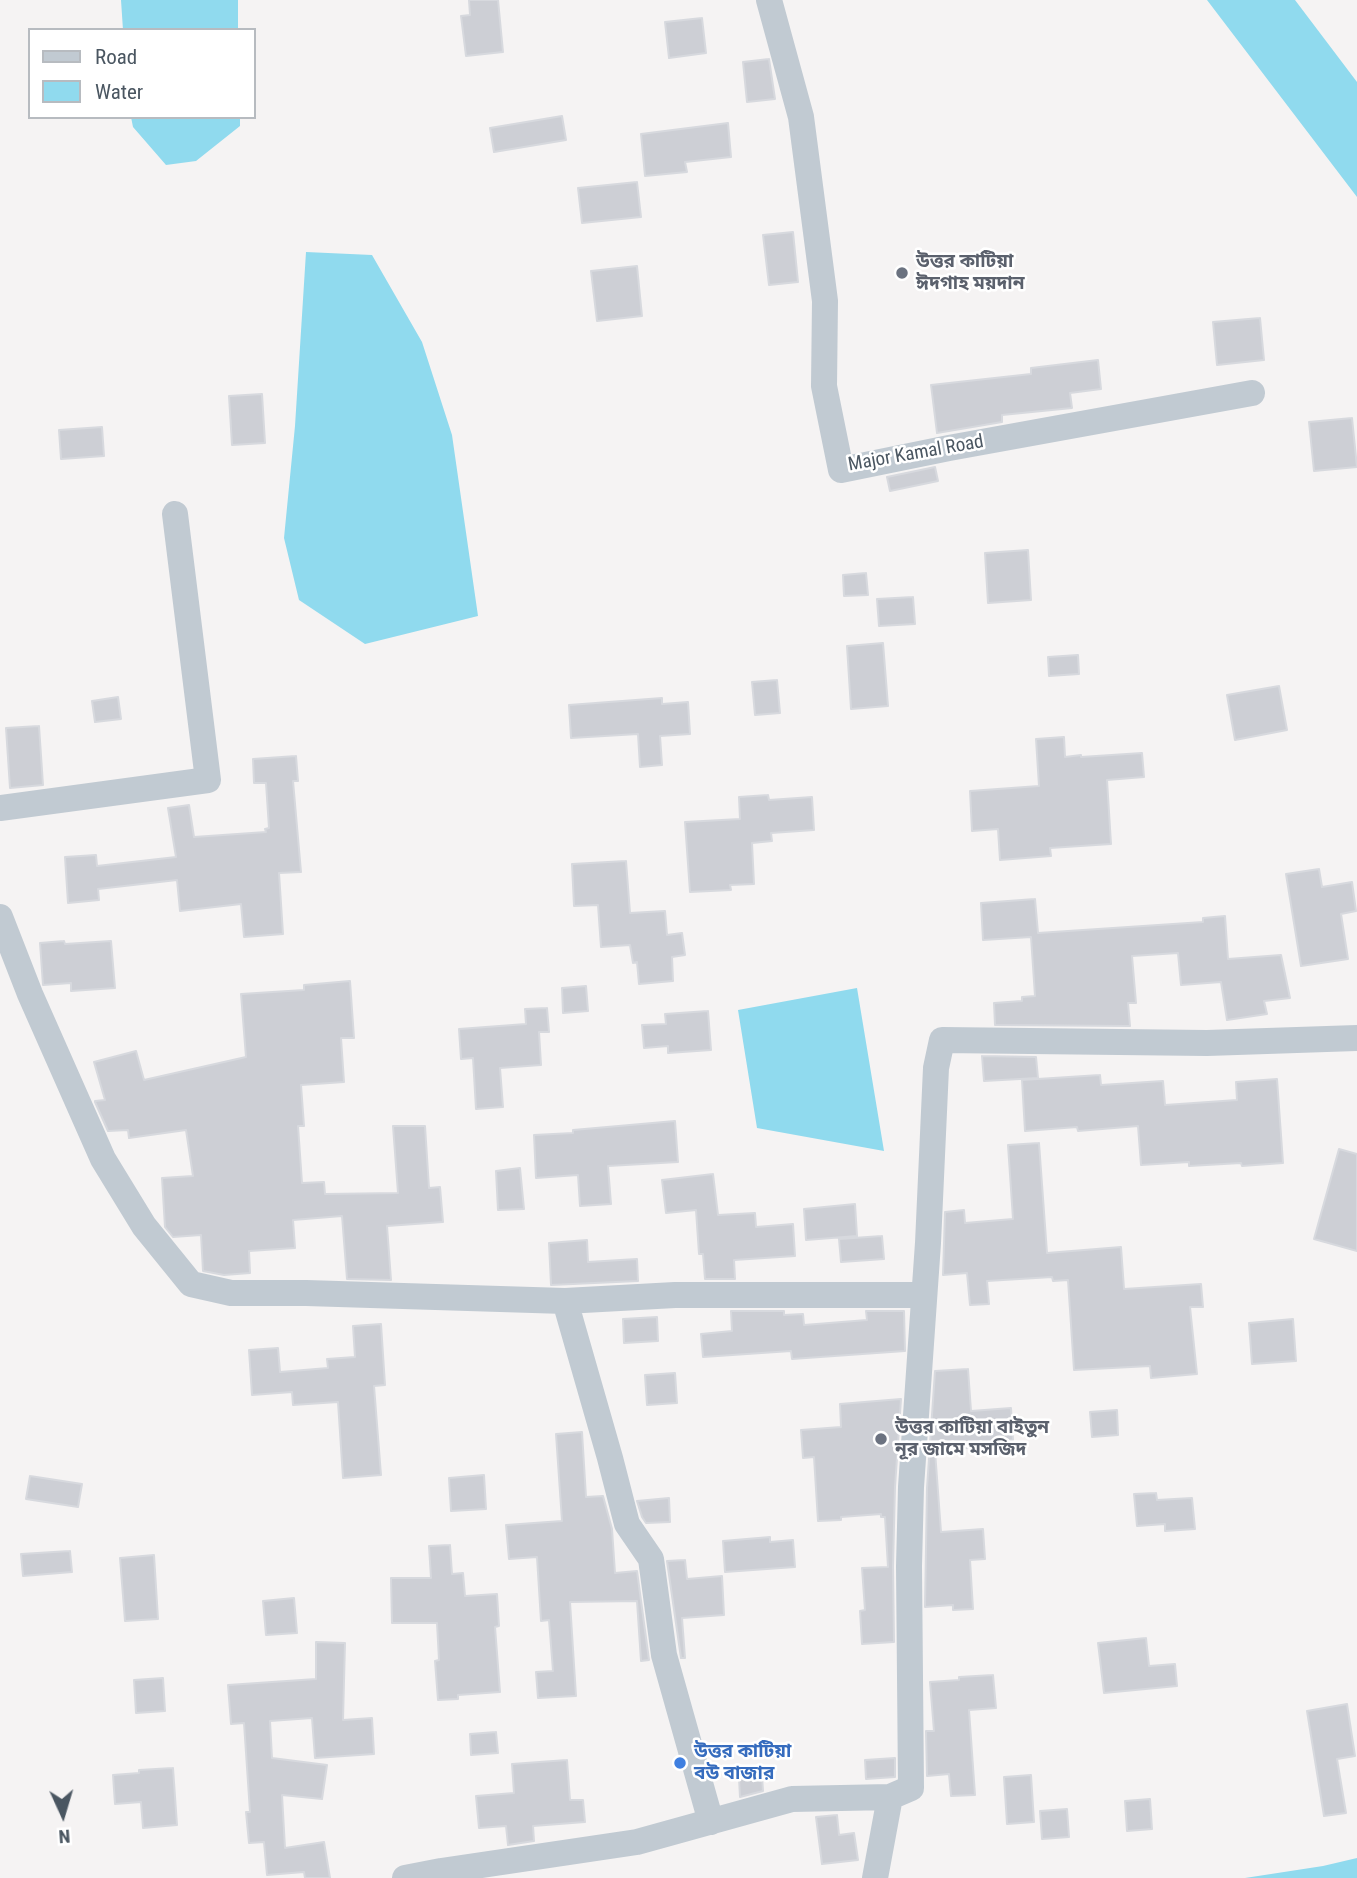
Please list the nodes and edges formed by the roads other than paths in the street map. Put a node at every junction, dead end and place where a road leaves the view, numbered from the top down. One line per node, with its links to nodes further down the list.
1 (769, 0): 2 (street, Major Kamal Road)
2 (1252, 393)
3 (175, 514): 4 (street)
4 (0, 808)
5 (0, 917): 8 (street)
6 (1357, 1038): 7 (street)
7 (924, 1295): 8 (street); 9 (street)
8 (565, 1301): 10 (street)
9 (890, 1797): 10 (street); 12 (street)
10 (711, 1822): 11 (street)
11 (405, 1878)
12 (875, 1878)

